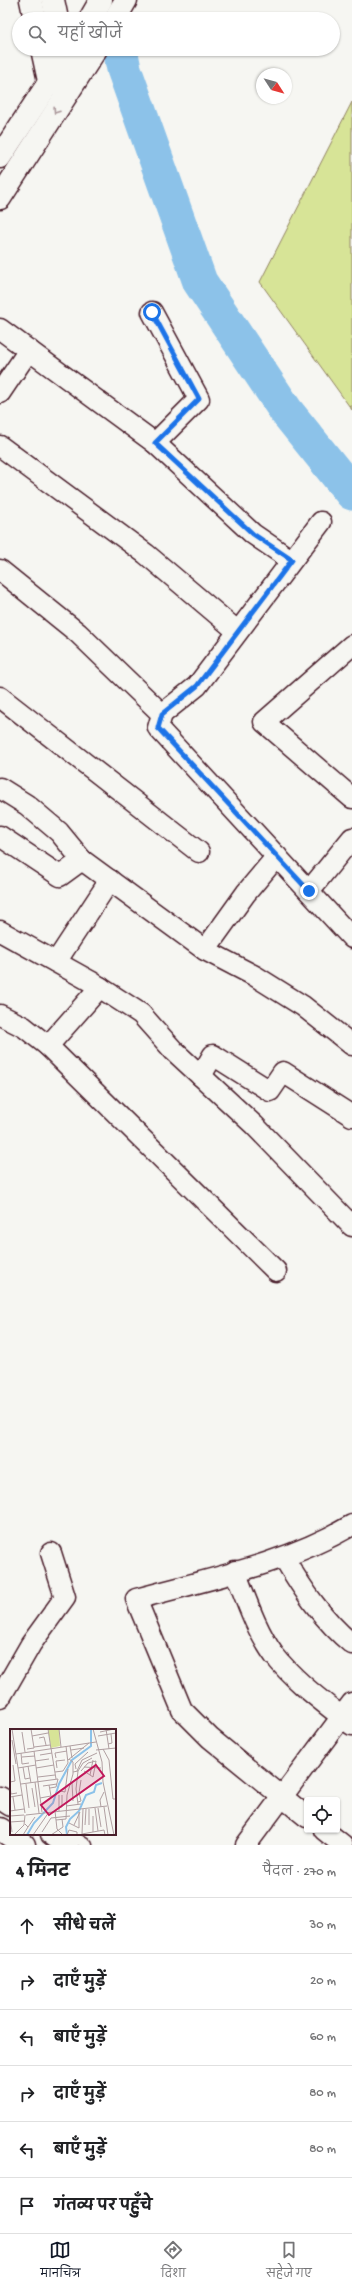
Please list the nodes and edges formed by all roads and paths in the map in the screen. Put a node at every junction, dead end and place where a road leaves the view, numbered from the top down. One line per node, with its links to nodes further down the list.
1 (30, 0): 5 (street)
2 (53, 0): 6 (street)
3 (101, 0): 7 (street)
4 (126, 0): 8 (street)
5 (33, 12)
6 (56, 12)
7 (94, 12)
8 (119, 12)
9 (43, 56): 13 (street)
10 (65, 56): 13 (street)
11 (68, 56): 14 (street)
12 (91, 56): 14 (street)
13 (49, 82): 14 (street); 15 (street)
14 (71, 88): 16 (street, one-way to 16)
15 (0, 157)
16 (0, 198)
17 (152, 312): 21 (street)
18 (0, 329): 19 (street)
19 (29, 350): 20 (street); 21 (street)
20 (0, 393)
21 (155, 443): 24 (street)
22 (0, 446): 26 (street)
23 (321, 522): 24 (street)
24 (292, 560): 26 (street)
25 (1, 573): 29 (street)
26 (237, 631): 29 (street)
27 (352, 645): 31 (street)
28 (0, 697): 34 (street)
29 (162, 714): 35 (street)
30 (0, 788): 36 (street)
31 (352, 798)
32 (0, 836): 36 (street)
33 (352, 838): 38 (street)
34 (199, 852)
35 (277, 856): 38 (street); 41 (street)
36 (82, 860): 37 (street)
37 (110, 880): 41 (street); 42 (street)
38 (309, 891): 40 (street)
39 (0, 931): 42 (street)
40 (352, 938)
41 (205, 950): 45 (street)
42 (56, 962): 43 (street)
43 (100, 987): 46 (street); 47 (street)
44 (0, 1015): 46 (street)
45 (352, 1045)
46 (48, 1046): 50 (street)
47 (201, 1076): 48 (street); 49 (street)
48 (352, 1116)
49 (352, 1226)
50 (276, 1271)
51 (352, 1525): 53 (street)
52 (50, 1553): 56 (street)
53 (284, 1558): 54 (street); 55 (street)
54 (235, 1571): 57 (street); 61 (street)
55 (352, 1644)
56 (0, 1698)
57 (349, 1715): 61 (street)
58 (0, 1788): 59 (lane)
59 (10, 1795)
60 (0, 1798): 62 (street)
61 (283, 1798): 63 (street); 71 (street)
62 (10, 1804)
63 (304, 1815)
64 (0, 1829): 68 (street)
65 (328, 1833): 72 (street)
66 (53, 1835): 69 (street)
67 (72, 1835): 70 (lane)
68 (24, 1845)
69 (68, 1845)
70 (87, 1845)
71 (246, 1845)
72 (343, 1845)

